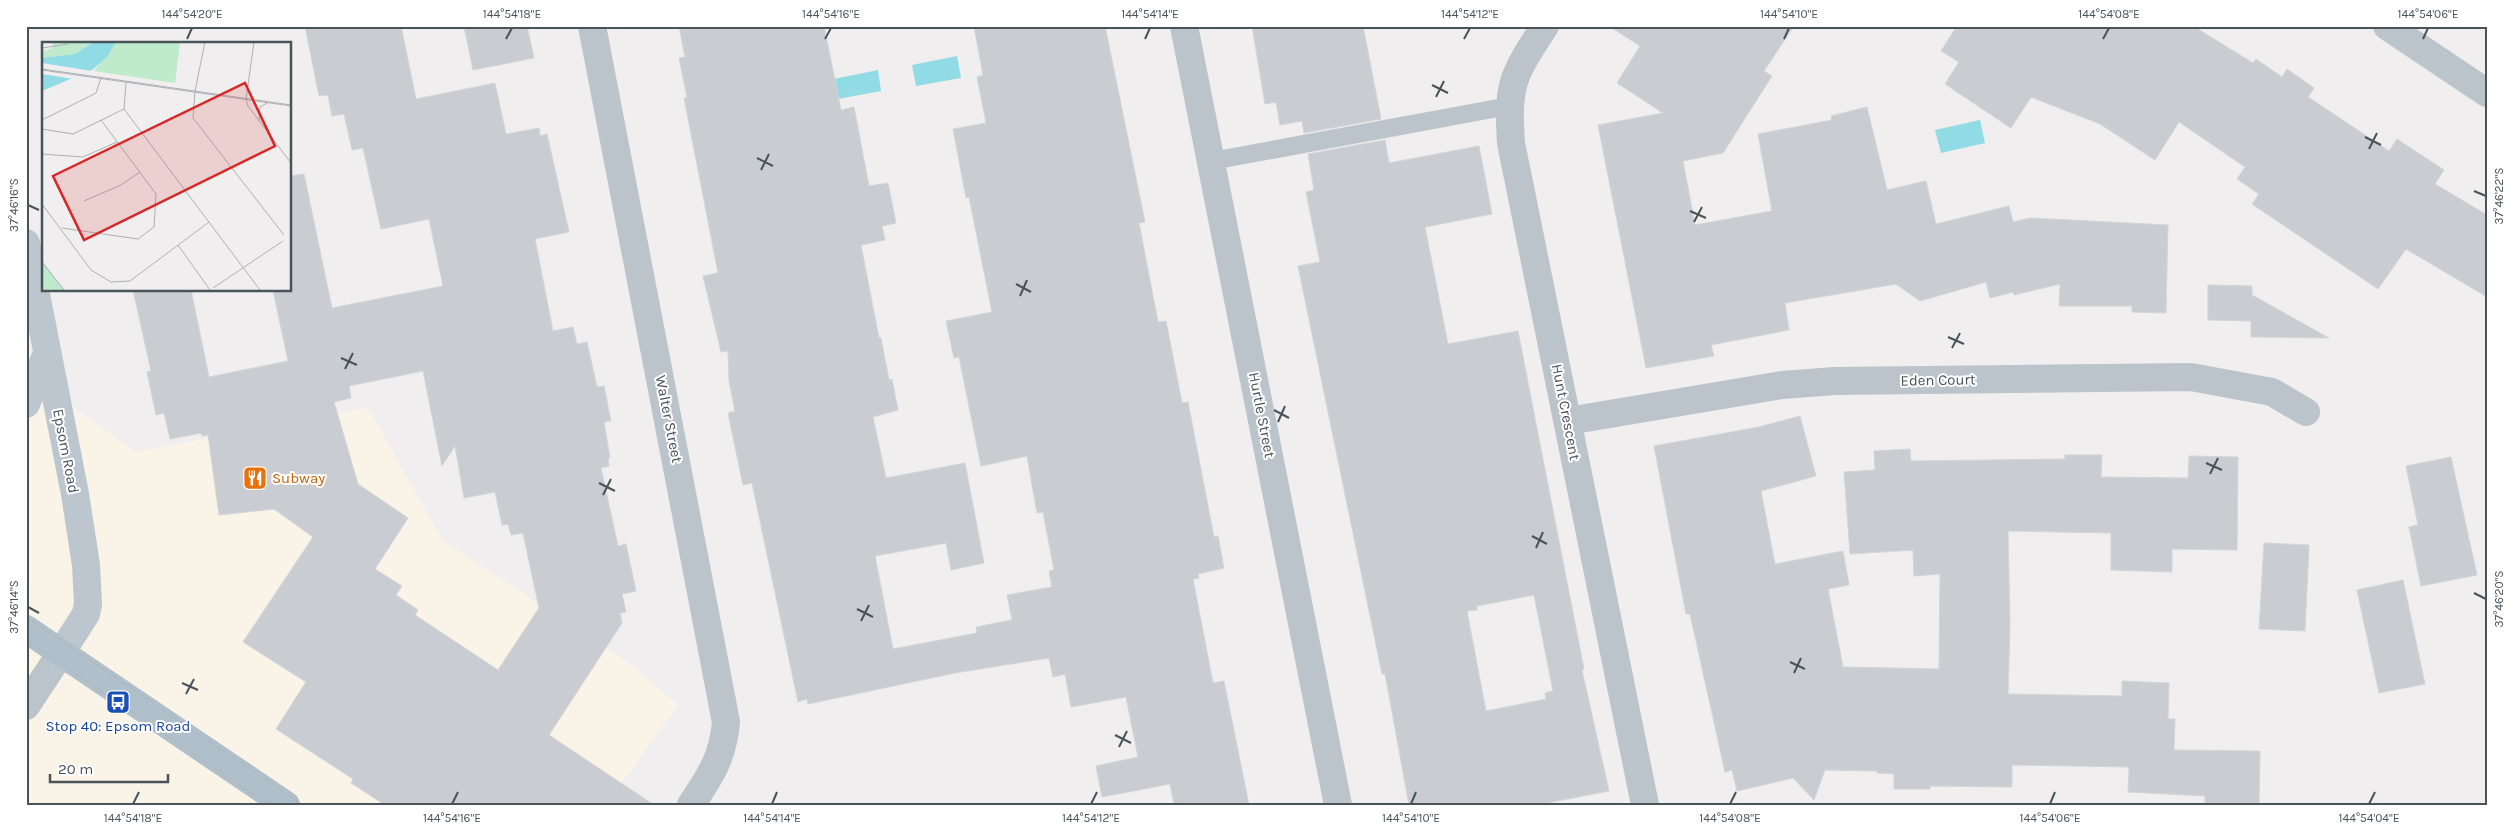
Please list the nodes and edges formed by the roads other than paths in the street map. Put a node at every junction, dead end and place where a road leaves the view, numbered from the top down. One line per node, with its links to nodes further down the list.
1 (592, 26): 17 (street, Walter Street)
2 (1184, 26): 7 (street, Hurtle Street)
3 (1545, 26): 6 (street, Hunt Crescent)
4 (2387, 26): 5 (street)
5 (2487, 93)
6 (1509, 106): 7 (lane); 12 (street, Hunt Crescent)
7 (1212, 161): 18 (street, Hurtle Street)
8 (26, 243): 9 (main road, Epsom Road)
9 (48, 353): 10 (main road); 14 (main road, Epsom Road)
10 (26, 404)
11 (2306, 412): 12 (street, Eden Court)
12 (1568, 421): 19 (street, Hunt Crescent)
13 (26, 629): 14 (main road)
14 (62, 653): 15 (street); 16 (main road)
15 (26, 706)
16 (286, 805)
17 (691, 805)
18 (1338, 805)
19 (1645, 805)

